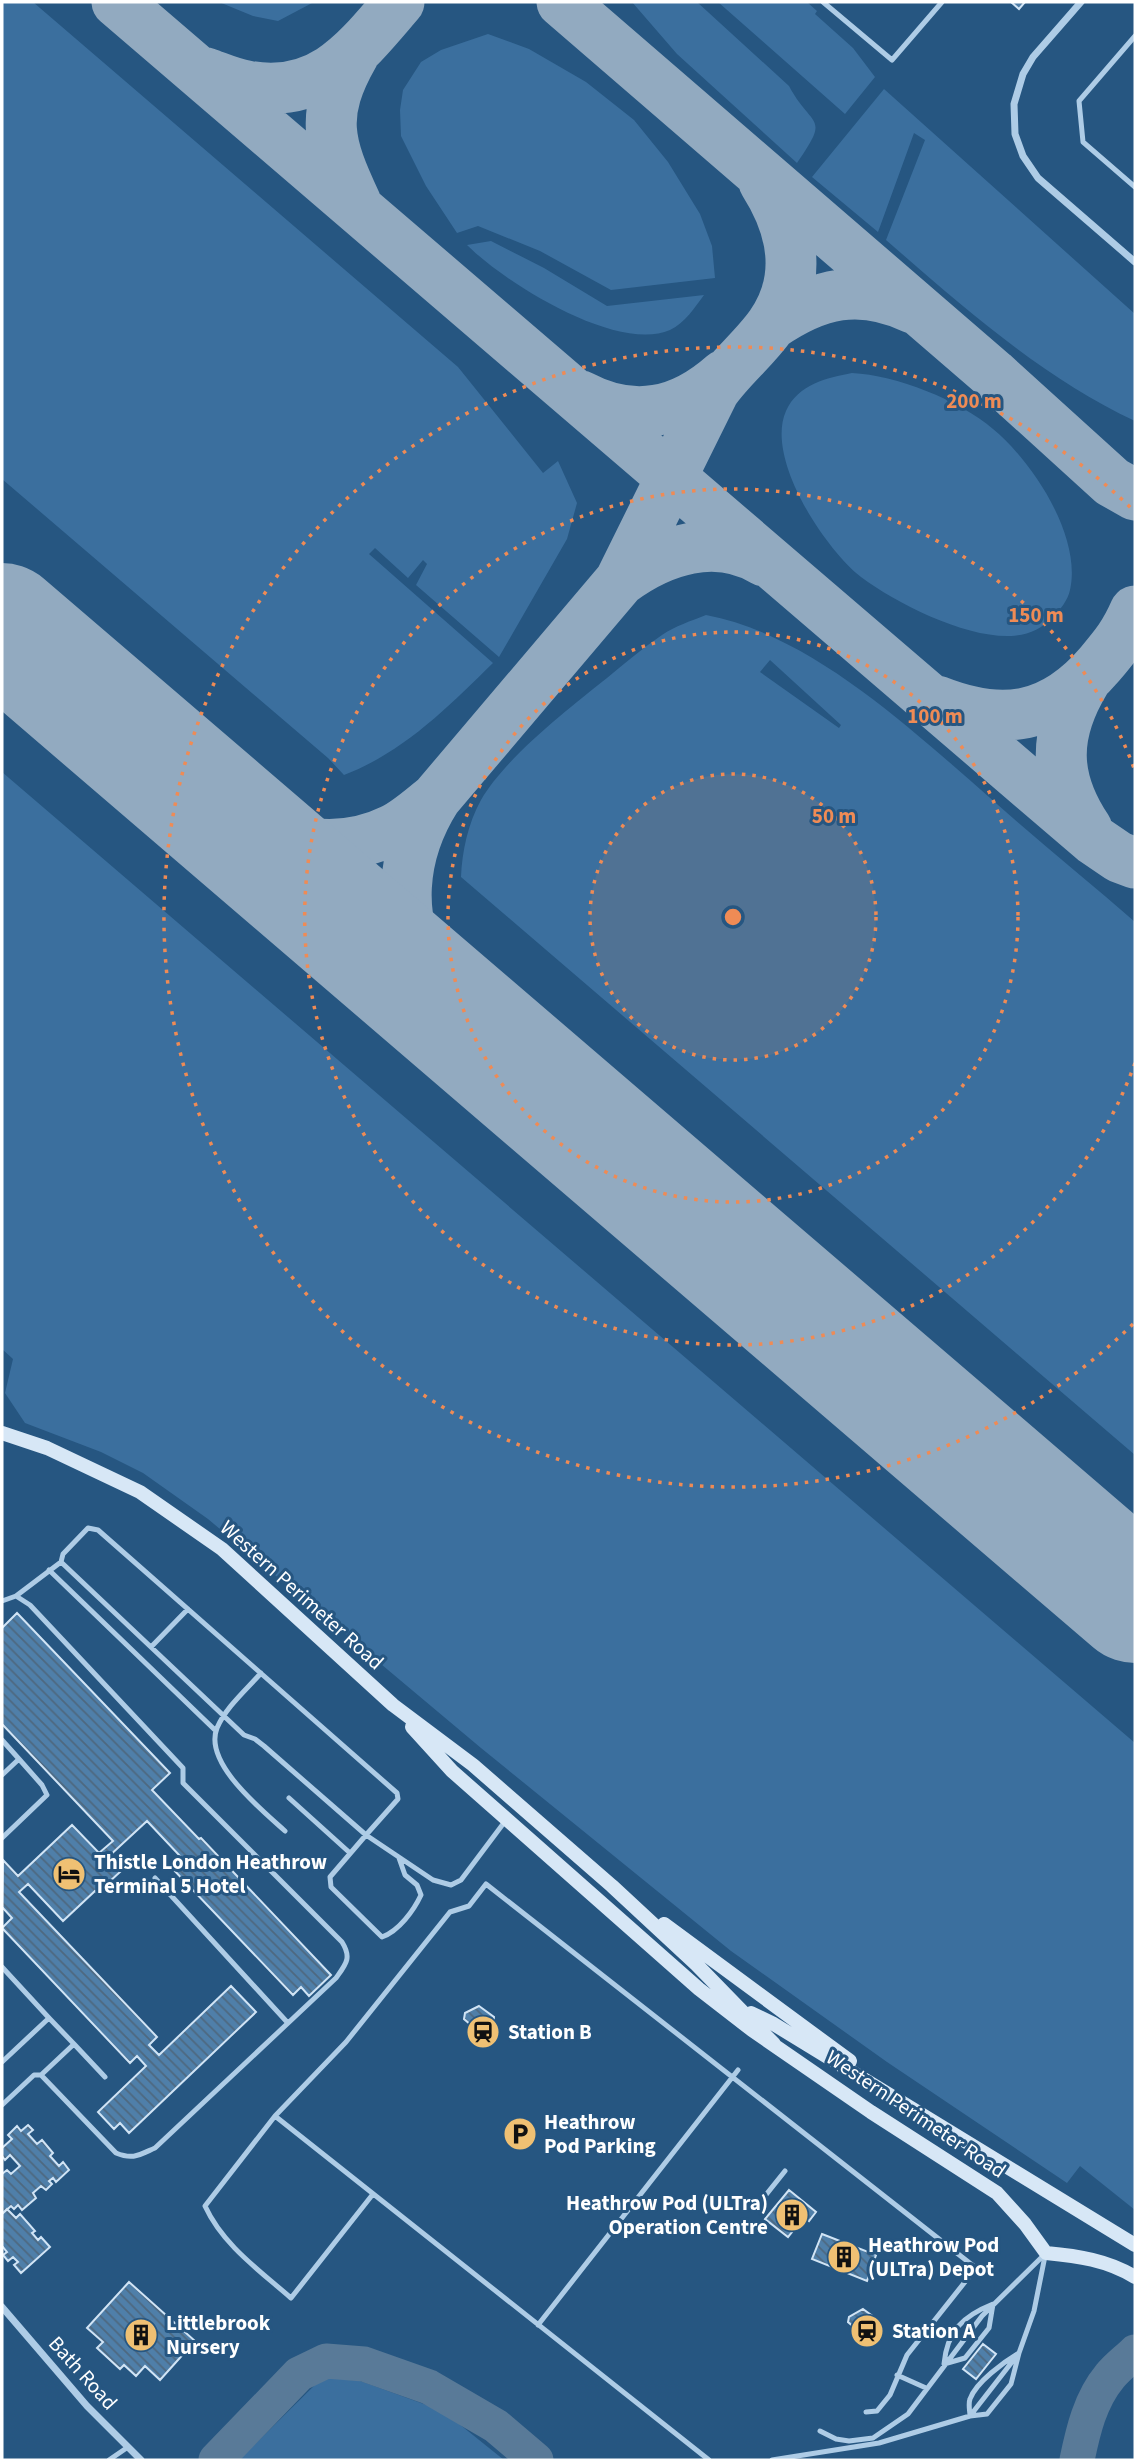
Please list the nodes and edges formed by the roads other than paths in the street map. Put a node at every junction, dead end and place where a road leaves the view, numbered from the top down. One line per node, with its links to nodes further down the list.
1 (823, 2): 2 (lane)
2 (942, 2)
3 (1081, 2): 6 (street)
4 (1135, 36): 5 (lane)
5 (1135, 187)
6 (1135, 262)
7 (2, 1433): 15 (street, Western Perimeter Road)
8 (61, 1562): 9 (lane); 12 (lane); 13 (lane)
9 (50, 1570): 10 (lane); 17 (lane)
10 (16, 1596): 11 (lane); 34 (lane)
11 (2, 1601)
12 (188, 1609): 13 (lane); 14 (lane)
13 (151, 1647): 16 (lane)
14 (261, 1673): 16 (lane); 24 (lane)
15 (393, 1705): 22 (street, Western Perimeter Road); 29 (street, Western Perimeter Road)
16 (224, 1715): 17 (lane); 24 (lane)
17 (216, 1731): 23 (lane)
18 (2, 1740): 19 (lane)
19 (19, 1759): 20 (lane); 25 (lane)
20 (2, 1775)
21 (289, 1798): 26 (lane)
22 (506, 1820): 27 (lane); 31 (street, Western Perimeter Road)
23 (285, 1831)
24 (366, 1835): 26 (lane); 27 (lane)
25 (2, 1838)
26 (350, 1853): 27 (lane)
27 (399, 1858)
28 (155, 1878): 34 (lane)
29 (612, 1886): 32 (street, Western Perimeter Road); 42 (street, Western Perimeter Road)
30 (2, 1967): 33 (lane)
31 (699, 1989): 32 (street, Western Perimeter Road); 36 (street, Western Perimeter Road)
32 (743, 2010): 36 (street, Western Perimeter Road); 42 (street, Western Perimeter Road)
33 (49, 2018): 35 (lane); 37 (lane)
34 (287, 2022): 39 (lane)
35 (74, 2044): 39 (lane); 40 (lane)
36 (774, 2044): 49 (street, Western Perimeter Road)
37 (2, 2062)
38 (738, 2070): 41 (lane)
39 (41, 2075): 43 (lane)
40 (104, 2077)
41 (732, 2077): 44 (lane); 53 (lane); 56 (lane)
42 (895, 2097): 48 (street, Western Perimeter Road)
43 (2, 2105)
44 (275, 2116): 46 (lane); 46 (lane)
45 (785, 2171): 47 (lane)
46 (373, 2194): 53 (lane)
47 (757, 2206)
48 (1135, 2245)
49 (1046, 2253): 50 (street); 51 (lane); 54 (lane)
50 (1135, 2277)
51 (993, 2304): 55 (lane); 55 (lane); 55 (lane)
52 (2, 2307): 61 (street, Bath Road)
53 (538, 2325): 64 (lane)
54 (1019, 2353): 59 (lane); 59 (lane); 59 (lane)
55 (944, 2364): 57 (lane)
56 (898, 2375): 57 (lane); 58 (lane)
57 (926, 2388): 60 (lane)
58 (866, 2412)
59 (970, 2416): 65 (lane)
60 (820, 2431)
61 (128, 2447): 62 (lane); 63 (street, Bath Road)
62 (109, 2460)
63 (141, 2460)
64 (709, 2460)
65 (772, 2460)

